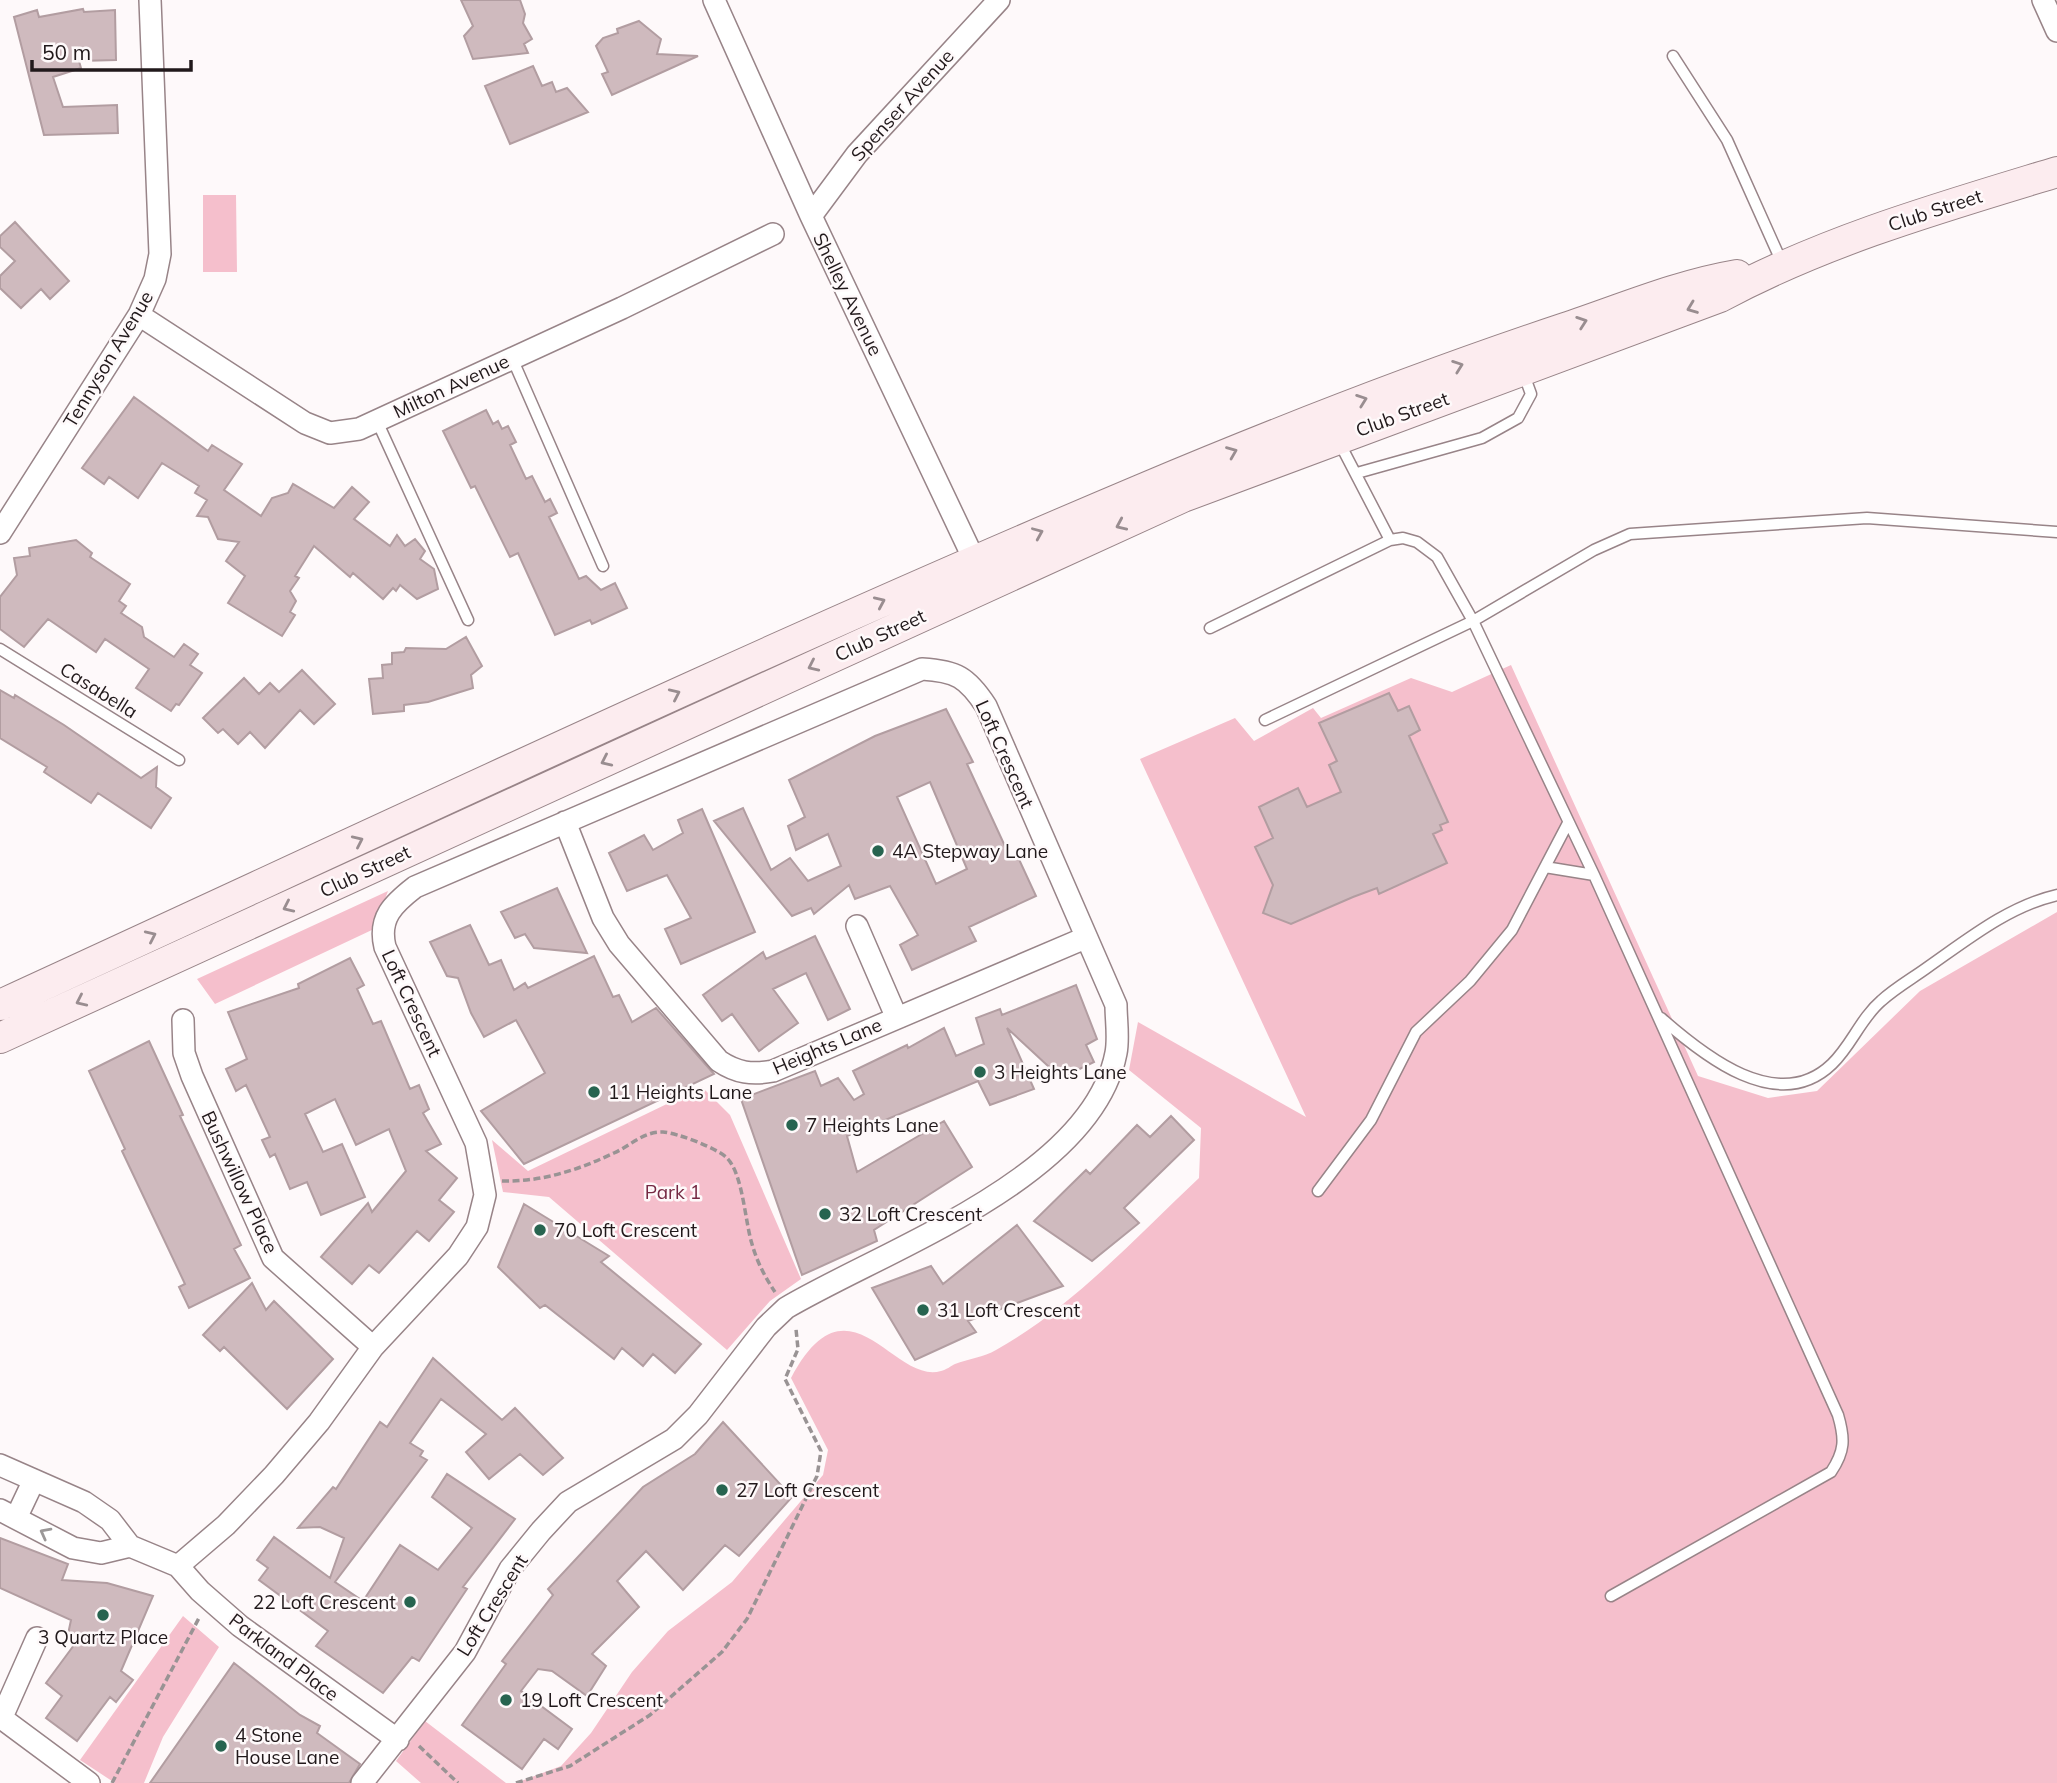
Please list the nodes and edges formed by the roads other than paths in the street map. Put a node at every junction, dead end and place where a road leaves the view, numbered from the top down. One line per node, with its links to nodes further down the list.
1 (150, 0): 11 (street, Tennyson Avenue)
2 (714, 0): 8 (street, Shelley Avenue)
3 (999, 0): 8 (street, Spenser Avenue)
4 (2043, 0): 5 (street)
5 (2057, 32)
6 (1673, 55): 10 (lane)
7 (2057, 172): 10 (main road, Club Street)
8 (811, 216): 21 (street, Shelley Avenue)
9 (773, 234): 12 (street, Milton Avenue)
10 (1779, 266): 13 (main road, Club Street, one-way to 13); 15 (main road, Club Street, one-way to 10)
11 (139, 315): 14 (street, Milton Avenue); 18 (street, Tennyson Avenue)
12 (512, 358): 14 (street, Milton Avenue); 20 (lane)
13 (1522, 370): 15 (main road, Club Street); 16 (lane)
14 (377, 421): 22 (lane)
15 (1331, 425): 16 (lane); 21 (main road, Club Street)
16 (1357, 473): 19 (lane)
17 (2057, 532): 23 (lane)
18 (0, 533)
19 (1390, 540): 23 (lane); 24 (lane)
20 (603, 566)
21 (981, 573): 35 (main road, Club Street, one-way to 21); 39 (main road, Club Street, one-way to 39)
22 (468, 620)
23 (1473, 621): 26 (lane); 29 (lane)
24 (1210, 628)
25 (0, 649): 27 (lane, Casabella)
26 (1265, 720)
27 (179, 760)
28 (565, 822): 34 (street, Loft Crescent); 37 (street, Heights Lane); 41 (street, Loft Crescent)
29 (1568, 823): 30 (lane); 31 (lane)
30 (1545, 867): 31 (lane); 40 (lane)
31 (1594, 875): 36 (lane)
32 (2057, 895): 36 (lane)
33 (857, 926): 37 (street)
34 (1085, 938): 37 (street, Heights Lane); 50 (street, Loft Crescent)
35 (0, 1006)
36 (1656, 1014): 47 (lane)
37 (896, 1016)
38 (183, 1020): 41 (street, Bushwillow Place)
39 (0, 1038)
40 (1318, 1191)
41 (373, 1347): 46 (street, Loft Crescent)
42 (0, 1465): 43 (street)
43 (34, 1480): 44 (street); 45 (street)
44 (8, 1514): 45 (street, one-way to 44)
45 (130, 1546): 46 (street)
46 (178, 1566): 50 (street, Parkland Place)
47 (1611, 1596)
48 (37, 1638): 49 (street)
49 (1, 1717): 51 (street)
50 (401, 1736): 52 (street, Loft Crescent)
51 (89, 1783)
52 (362, 1783)

